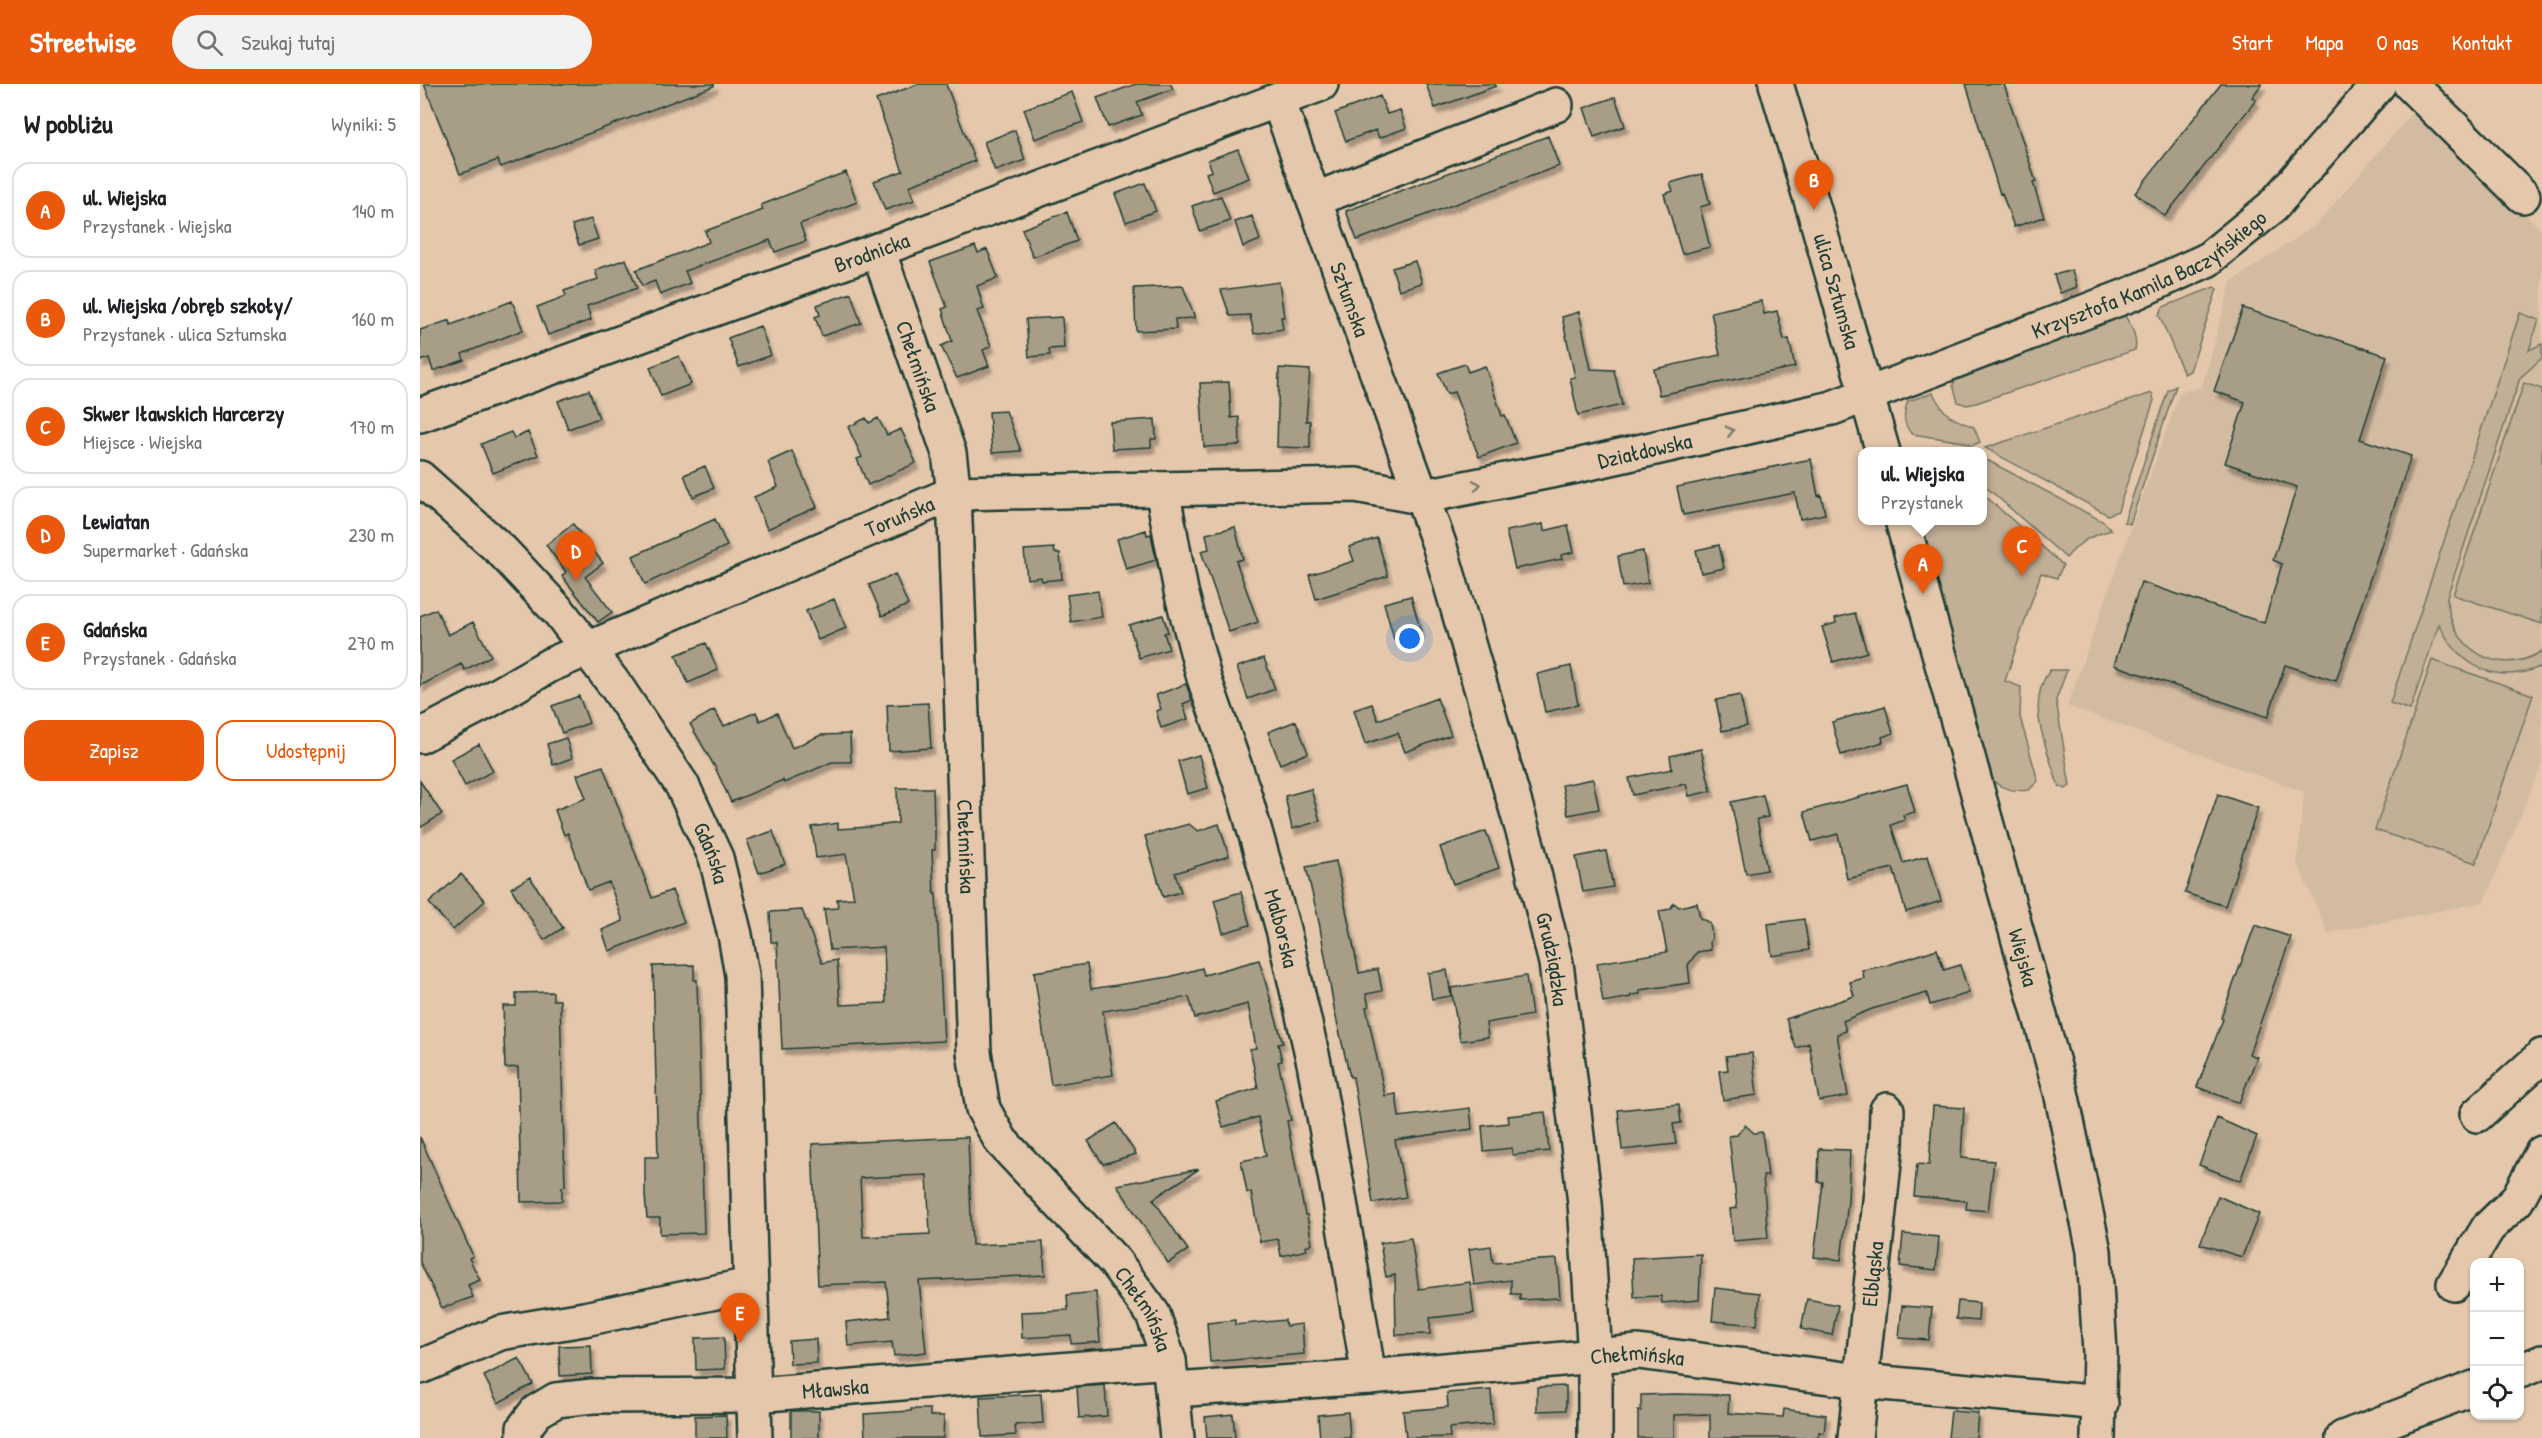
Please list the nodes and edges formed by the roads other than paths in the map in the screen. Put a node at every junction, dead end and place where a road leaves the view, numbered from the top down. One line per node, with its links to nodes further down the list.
1 (1321, 84): 5 (street, Brodnicka)
2 (1776, 84): 10 (street, ulica Sztumska)
3 (2379, 84): 10 (street, Krzysztofa Kamila Baczyńskiego)
4 (2410, 84): 7 (street)
5 (1278, 100): 8 (street, Sztumska); 9 (street, Brodnicka)
6 (1556, 105): 8 (street)
7 (2523, 196)
8 (1314, 200): 16 (street, Sztumska)
9 (878, 250): 11 (street, Brodnicka); 15 (street, Chełmińska)
10 (1869, 396): 12 (street); 16 (street, Działdowska, one-way to 10)
11 (420, 415)
12 (1882, 447)
13 (421, 480): 18 (street, Gdańska)
14 (1162, 489): 15 (street, Toruńska); 16 (street, Toruńska); 31 (street, Malborska)
15 (954, 492): 18 (street, Toruńska); 30 (street, Chełmińska)
16 (1420, 497): 26 (street, Grudziądzka)
17 (1903, 525): 35 (street, Wiejska)
18 (588, 651): 19 (street, Toruńska); 25 (street, Gdańska)
19 (420, 736)
20 (2542, 1056): 22 (street)
21 (1887, 1110): 32 (street, Elbląska)
22 (2477, 1114)
23 (2542, 1153): 24 (street)
24 (2454, 1284)
25 (750, 1285): 28 (street); 34 (street, Gdańska)
26 (1595, 1357): 31 (street, Chełmińska); 32 (street, Chełmińska); 39 (street, Grudziądzka)
27 (2542, 1362): 29 (street)
28 (420, 1366)
29 (2524, 1369)
30 (1171, 1376): 31 (street, Chełmińska); 34 (street, Mławska); 38 (street, Chełmińska)
31 (1369, 1377)
32 (1861, 1381): 35 (street, Chełmińska); 40 (street, Elbląska)
33 (2470, 1390): 42 (street)
34 (755, 1395): 36 (street, Mławska); 37 (street, Gdańska)
35 (2101, 1403): 41 (street, Wiejska)
36 (524, 1438)
37 (755, 1438)
38 (1177, 1438)
39 (1595, 1438)
40 (1855, 1438)
41 (2098, 1438)
42 (2343, 1438)

